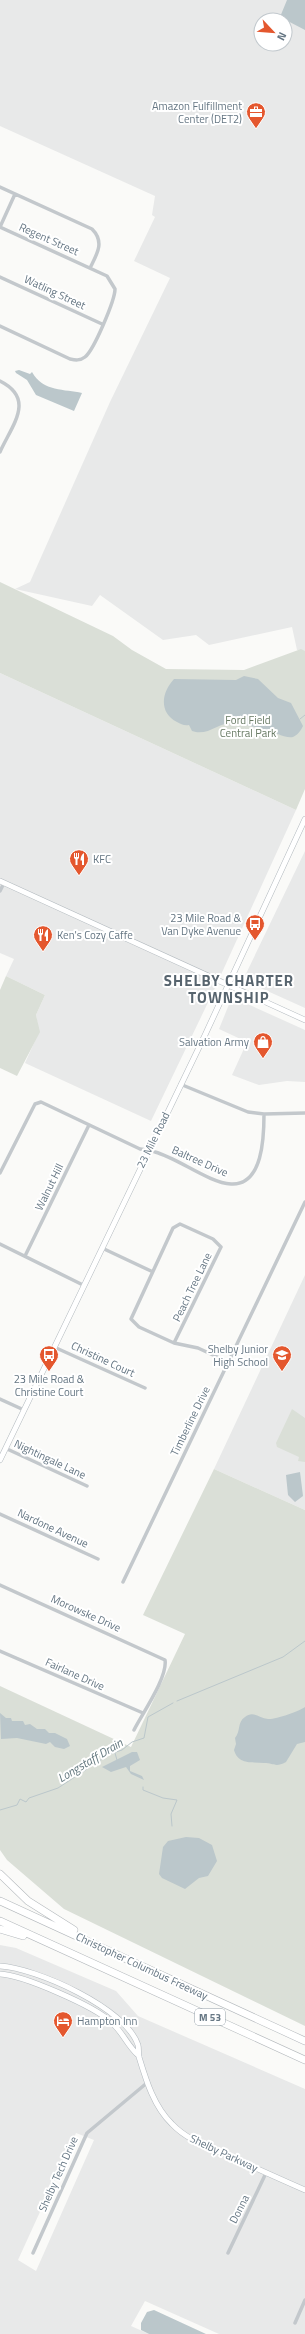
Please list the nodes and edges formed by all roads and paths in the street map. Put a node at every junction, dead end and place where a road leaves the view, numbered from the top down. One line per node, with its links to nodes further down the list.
1 (0, 187): 2 (street)
2 (15, 194): 3 (street); 4 (street)
3 (0, 227): 4 (street, Regent Street)
4 (90, 268): 6 (street, Regent Street)
5 (0, 277): 6 (street, Watling Street)
6 (102, 324): 7 (street, Regent Street)
7 (0, 326)
8 (0, 381): 9 (street)
9 (0, 452)
10 (305, 819): 13 (main road, 23 Mile Road)
11 (2, 882): 12 (street); 13 (main road)
12 (0, 891)
13 (228, 986): 14 (main road); 15 (main road, 23 Mile Road)
14 (305, 1020)
15 (180, 1084): 17 (street); 19 (main road, 23 Mile Road)
16 (305, 1113): 17 (street)
17 (264, 1114): 19 (street, Baltree Drive)
18 (89, 1125): 19 (street, Baltree Drive); 20 (street, Baltree Drive); 24 (street, Walnut Hill)
19 (148, 1151): 23 (main road, 23 Mile Road)
20 (0, 1173)
21 (305, 1202): 29 (street, Timberline Drive)
22 (0, 1244): 24 (street)
23 (102, 1248): 25 (street); 26 (main road, 23 Mile Road)
24 (25, 1256): 26 (street)
25 (151, 1271): 27 (street); 27 (street, Peach Tree Lane)
26 (83, 1285): 28 (main road, 23 Mile Road)
27 (174, 1343): 29 (street)
28 (54, 1347): 30 (street, Christine Court); 32 (main road, 23 Mile Road)
29 (228, 1362): 38 (street, Timberline Drive)
30 (145, 1388)
31 (0, 1399): 32 (street)
32 (24, 1410): 33 (main road, 23 Mile Road)
33 (5, 1448): 34 (main road, 23 Mile Road); 35 (street, Nightingale Lane)
34 (0, 1460)
35 (87, 1486)
36 (0, 1514): 37 (street, Nardone Avenue)
37 (98, 1559)
38 (123, 1582)
39 (0, 1585): 41 (street, Morowske Drive)
40 (0, 1651): 41 (street, Fairlane Drive)
41 (143, 1713): 42 (street)
42 (134, 1730)
43 (0, 1874): 47 (highway)
44 (0, 1901): 47 (highway, Christopher Columbus Freeway / M 53)
45 (0, 1921): 48 (highway, Christopher Columbus Freeway / M 53)
46 (0, 1929): 48 (highway)
47 (101, 1946): 53 (highway, Christopher Columbus Freeway / M 53)
48 (78, 1957): 55 (highway, Christopher Columbus Freeway / M 53)
49 (0, 1966): 51 (main road, Shelby Parkway)
50 (0, 1974): 52 (main road, Shelby Parkway)
51 (111, 2012): 52 (main road); 54 (main road, Shelby Parkway)
52 (102, 2015): 54 (main road, Shelby Parkway)
53 (305, 2041)
54 (138, 2055): 56 (main road, Shelby Parkway)
55 (305, 2060)
56 (148, 2082): 57 (main road, Shelby Parkway); 59 (street, Shelby Tech Drive)
57 (266, 2173): 58 (main road, Shelby Parkway); 60 (street, Donna)
58 (305, 2190)
59 (33, 2253)
60 (228, 2253)
61 (305, 2300): 62 (street)
62 (295, 2323)

